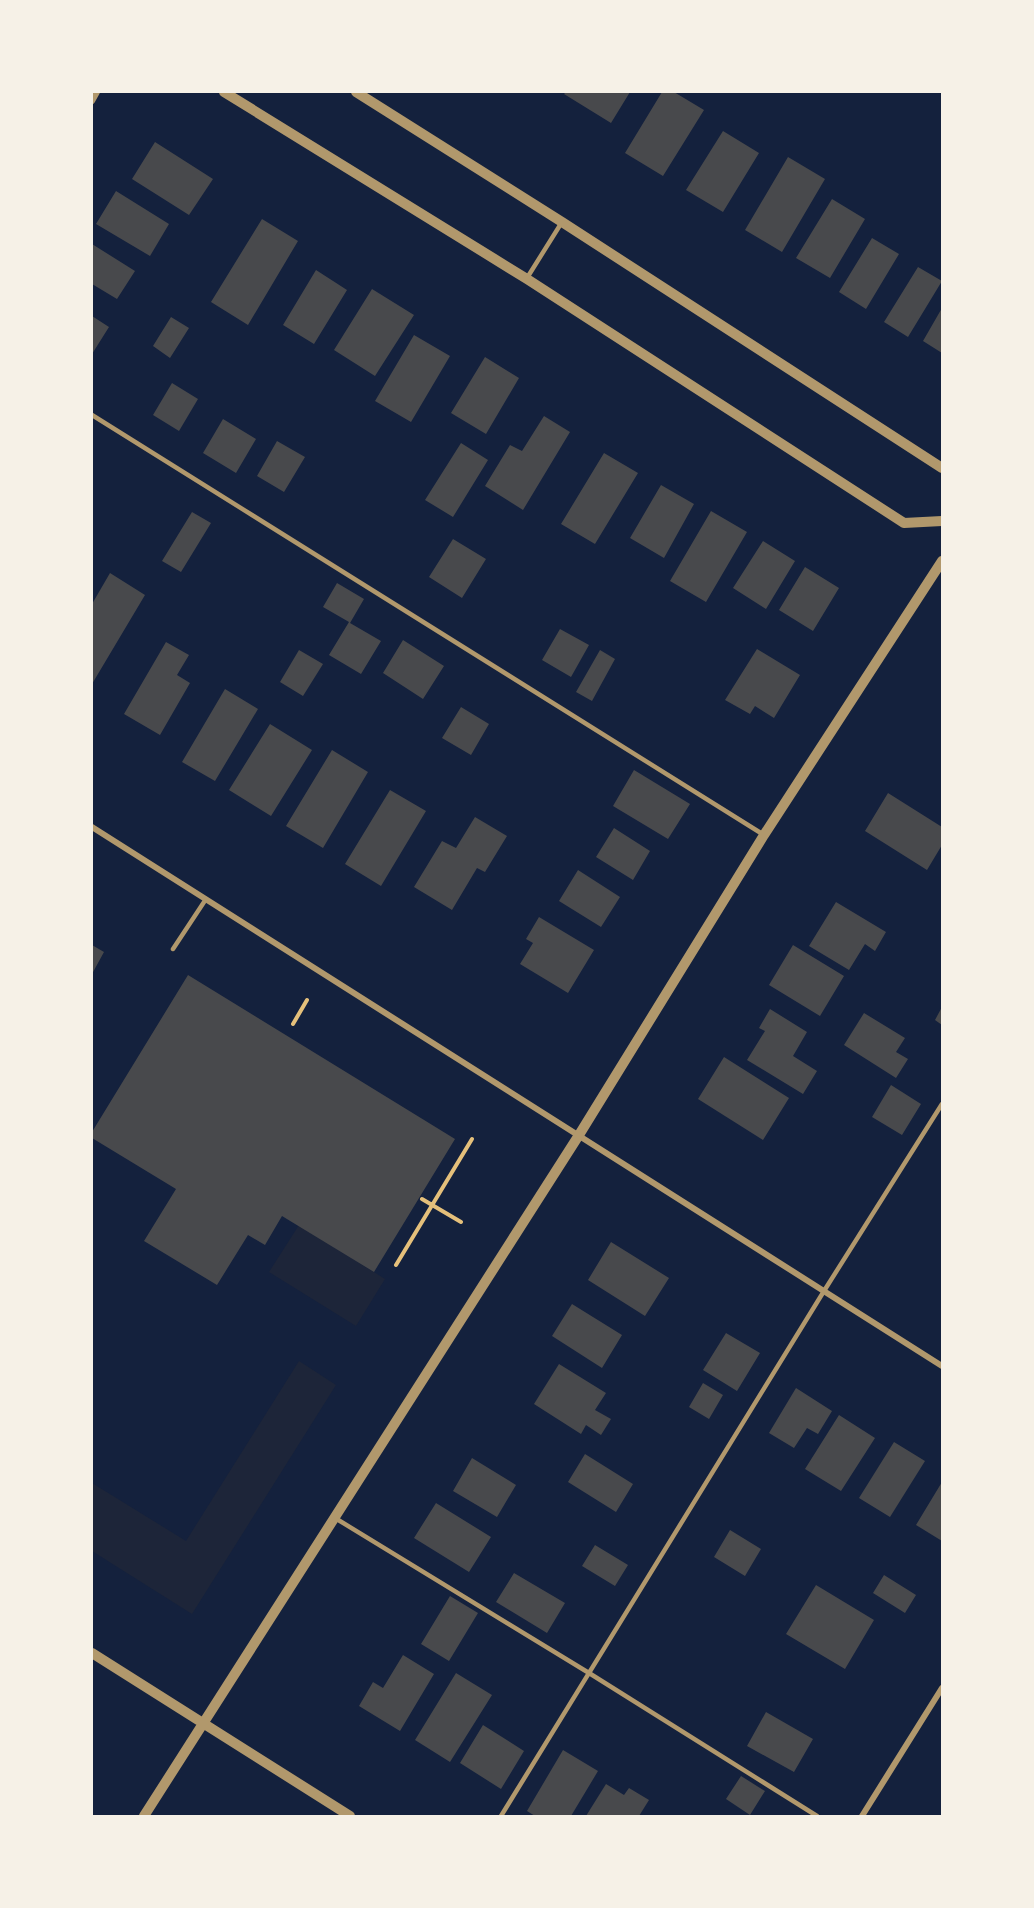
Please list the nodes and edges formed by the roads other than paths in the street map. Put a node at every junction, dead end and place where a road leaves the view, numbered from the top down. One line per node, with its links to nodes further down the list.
1 (97, 92): 4 (street)
2 (224, 92): 6 (street)
3 (356, 92): 5 (street)
4 (92, 101)
5 (562, 222): 6 (lane); 8 (street)
6 (527, 279): 9 (street)
7 (92, 415): 12 (lane)
8 (942, 468)
9 (942, 521)
10 (942, 561): 12 (street)
11 (92, 826): 13 (street)
12 (764, 835): 16 (street)
13 (206, 899): 14 (lane); 16 (street)
14 (174, 949)
15 (942, 1104): 17 (lane)
16 (579, 1135): 17 (street); 19 (street)
17 (824, 1291): 18 (street); 21 (lane)
18 (942, 1366)
19 (334, 1518): 21 (lane); 23 (street)
20 (92, 1653): 23 (street)
21 (589, 1673): 26 (lane); 27 (lane)
22 (942, 1688): 28 (street)
23 (202, 1724): 24 (street); 25 (street)
24 (144, 1816)
25 (350, 1816)
26 (501, 1816)
27 (817, 1816)
28 (861, 1816)

